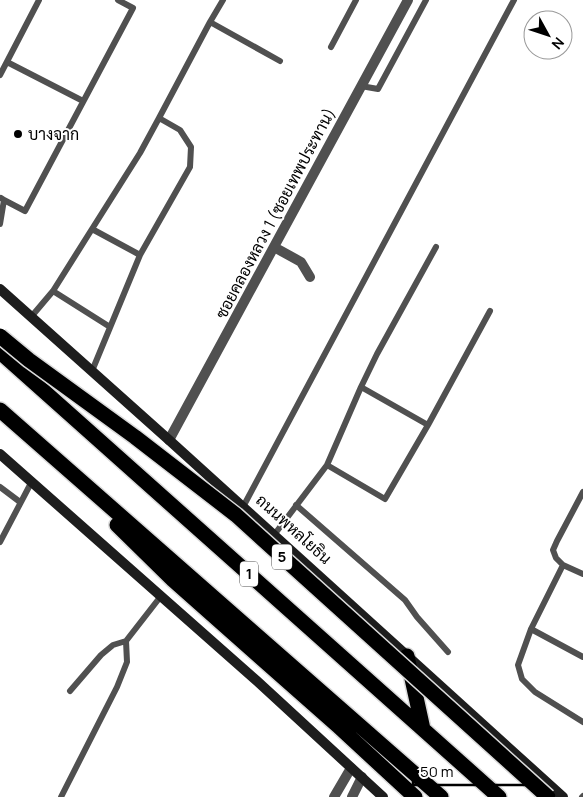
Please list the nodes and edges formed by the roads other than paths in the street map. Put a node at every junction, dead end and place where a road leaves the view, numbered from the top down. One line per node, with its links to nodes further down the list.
1 (40, 0): 11 (lane)
2 (118, 0): 14 (lane)
3 (223, 0): 8 (lane)
4 (356, 0): 9 (lane)
5 (408, 0): 13 (street, ซอยคลองหลวง 1 (ซอยเทพประทาน))
6 (426, 0): 13 (lane)
7 (514, 0): 42 (lane)
8 (210, 22): 10 (lane); 15 (lane)
9 (331, 47)
10 (280, 61)
11 (7, 62): 12 (lane); 14 (lane)
12 (0, 76)
13 (361, 86): 19 (street, ซอยคลองหลวง 1 (ซอยเทพประทาน))
14 (84, 100): 16 (lane)
15 (159, 118): 18 (lane); 21 (lane)
16 (2, 198): 17 (lane)
17 (0, 224)
18 (92, 229): 21 (lane); 24 (lane)
19 (274, 247): 22 (street); 34 (street, ซอยคลองหลวง 1 (ซอยเทพประทาน))
20 (436, 247): 31 (lane)
21 (140, 256): 27 (lane)
22 (310, 277)
23 (0, 289): 26 (main road, ถนนพหลโยธิน)
24 (54, 291): 26 (lane); 27 (lane)
25 (490, 311): 33 (lane)
26 (31, 317): 30 (main road, ถนนพหลโยธิน)
27 (110, 327): 30 (lane)
28 (0, 336): 65 (highway, 5, bridge)
29 (0, 352): 55 (highway, 1)
30 (92, 371): 34 (main road, ถนนพหลโยธิน)
31 (361, 387): 33 (lane); 36 (lane)
32 (0, 411): 62 (highway); 63 (highway)
33 (428, 425): 36 (lane)
34 (169, 440): 42 (main road, ถนนพหลโยธิน)
35 (0, 454): 37 (main road)
36 (327, 465): 41 (lane)
37 (32, 483): 40 (lane); 47 (main road)
38 (0, 487): 40 (lane)
39 (583, 492): 45 (lane)
40 (20, 502): 44 (lane)
41 (296, 505): 43 (lane); 50 (lane)
42 (243, 507): 43 (main road, ถนนพหลโยธิน)
43 (274, 535): 51 (main road, ถนนพหลโยธิน)
44 (0, 542)
45 (563, 565): 46 (lane); 48 (lane)
46 (583, 574)
47 (161, 596): 49 (lane); 56 (main road)
48 (531, 629): 52 (lane); 54 (lane)
49 (126, 641): 53 (lane); 58 (lane)
50 (448, 652)
51 (407, 656): 55 (highway); 66 (main road, ถนนพหลโยธิน)
52 (583, 657)
53 (70, 691)
54 (583, 722)
55 (423, 729): 64 (highway, 1)
56 (351, 768): 57 (main road); 59 (street)
57 (362, 777): 60 (street); 61 (main road)
58 (62, 797)
59 (334, 797)
60 (352, 797)
61 (383, 797)
62 (416, 797)
63 (441, 797)
64 (499, 797)
65 (548, 797)
66 (562, 797)

